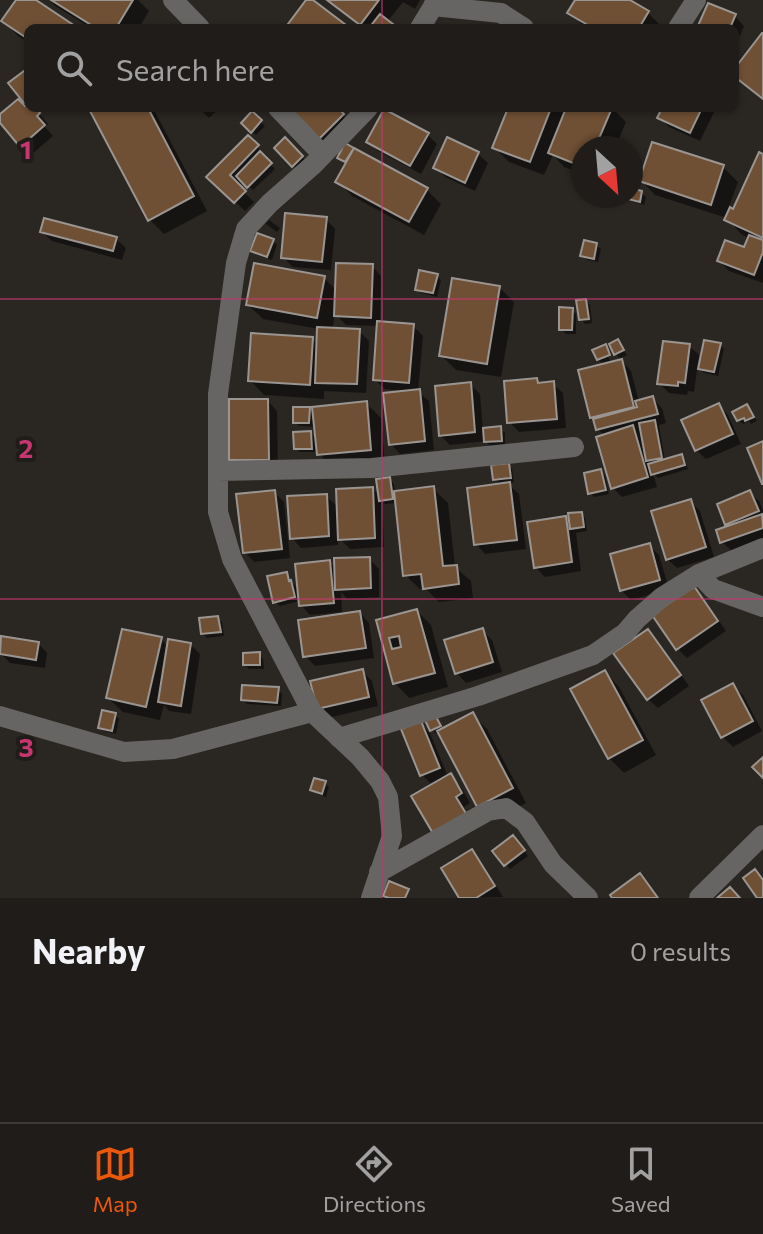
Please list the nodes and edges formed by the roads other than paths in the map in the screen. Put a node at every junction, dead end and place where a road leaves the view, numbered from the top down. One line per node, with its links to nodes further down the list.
1 (173, 0): 4 (street)
2 (696, 0): 7 (street)
3 (435, 3): 5 (street); 6 (street)
4 (196, 24)
5 (422, 24)
6 (518, 24)
7 (681, 24)
8 (282, 112): 10 (street)
9 (364, 112): 10 (street)
10 (323, 155): 12 (street)
11 (574, 447): 12 (street)
12 (218, 471): 16 (street)
13 (763, 548): 14 (street)
14 (699, 574): 15 (street); 18 (street)
15 (763, 607)
16 (312, 712): 17 (street); 18 (street)
17 (0, 716)
18 (339, 738): 20 (street)
19 (763, 835): 23 (street)
20 (379, 872): 21 (street); 22 (street)
21 (371, 898)
22 (588, 898)
23 (699, 898)

